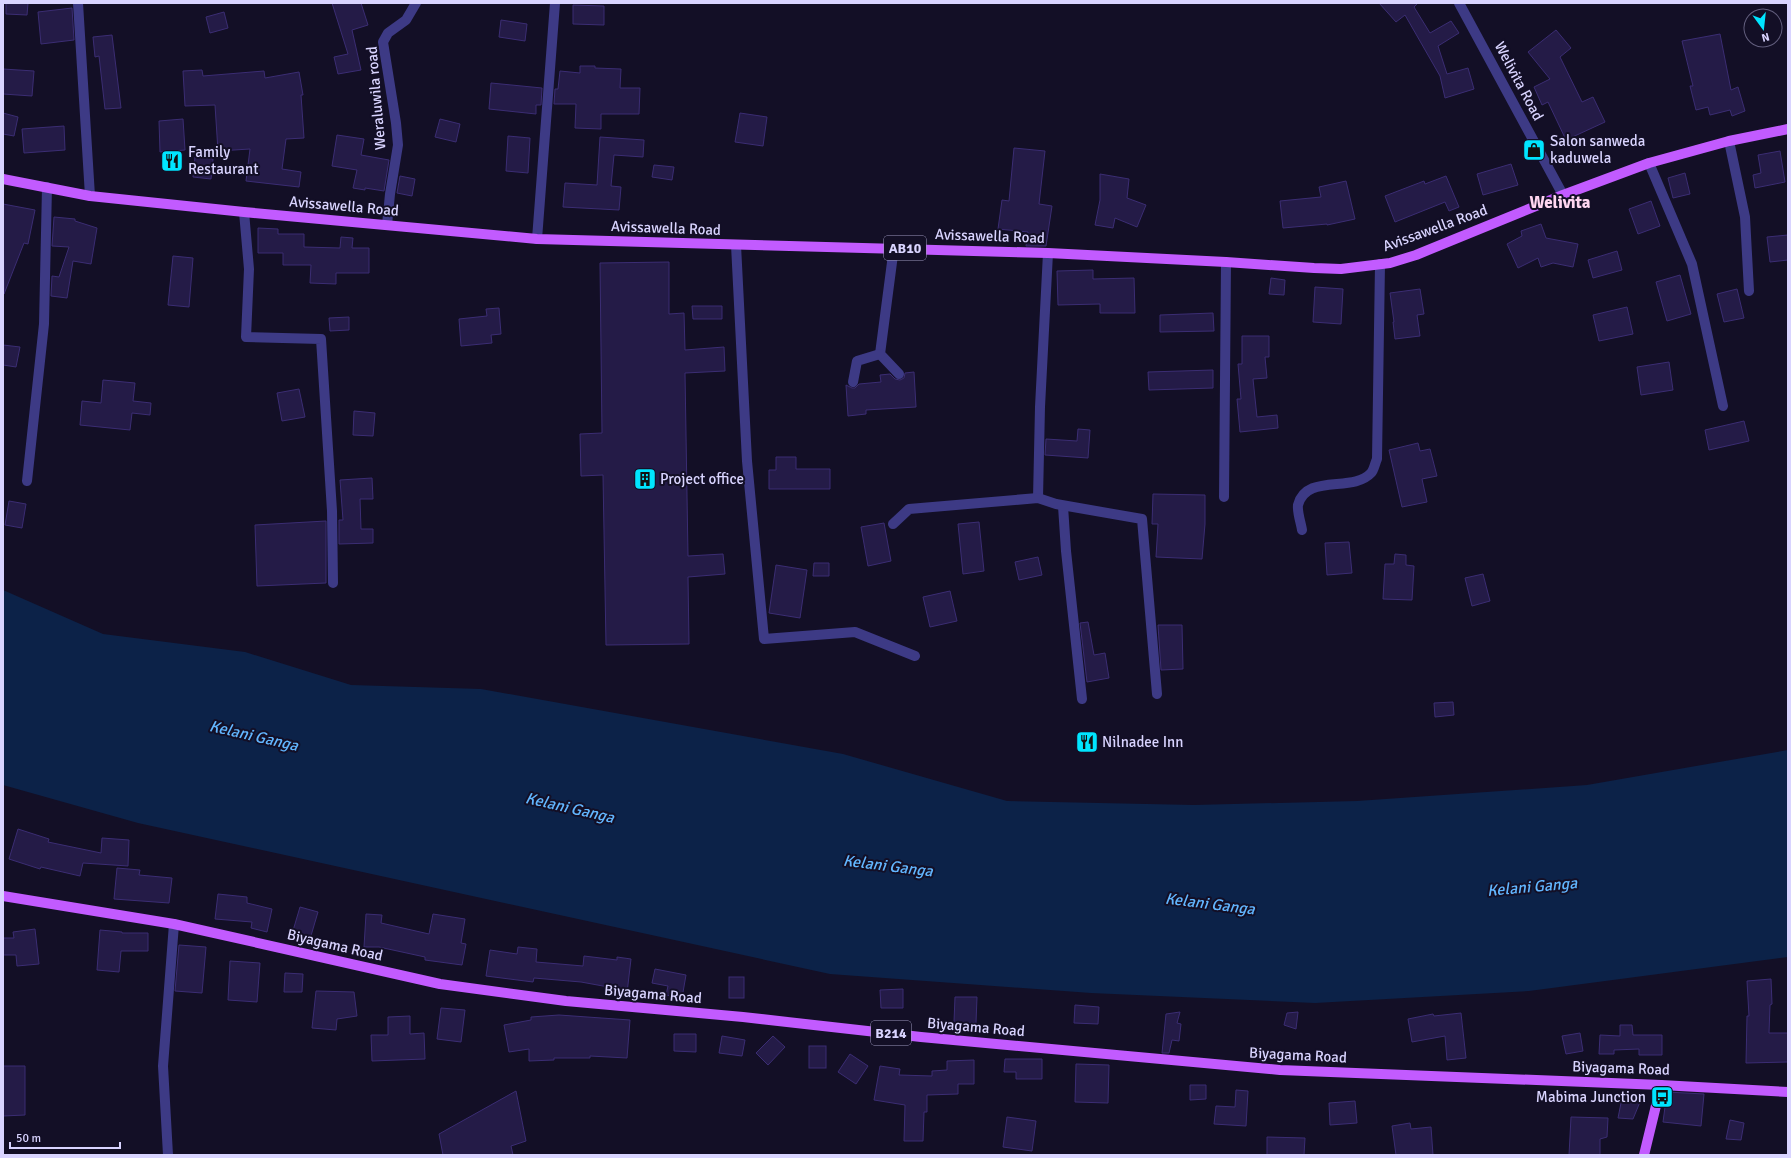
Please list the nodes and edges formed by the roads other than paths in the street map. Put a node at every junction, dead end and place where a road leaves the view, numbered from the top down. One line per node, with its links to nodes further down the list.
1 (78, 3): 11 (street)
2 (416, 3): 13 (street, Weraluwila road)
3 (555, 3): 14 (street)
4 (1460, 3): 10 (street, Welivita Road)
5 (1788, 129): 6 (main road, Avissawella Road / AB10)
6 (1729, 141): 7 (main road, Avissawella Road / AB10); 20 (street)
7 (1649, 163): 10 (main road, Avissawella Road / AB10); 24 (street)
8 (3, 178): 9 (main road, Avissawella Road / AB10)
9 (47, 187): 11 (main road, Avissawella Road / AB10); 25 (street)
10 (1564, 195): 19 (main road, Avissawella Road / AB10)
11 (90, 196): 12 (main road, Avissawella Road / AB10)
12 (244, 212): 13 (main road, Avissawella Road / AB10); 31 (street)
13 (387, 225): 14 (main road, Avissawella Road / AB10)
14 (537, 238): 15 (main road, Avissawella Road / AB10)
15 (736, 245): 16 (main road, Avissawella Road / AB10); 32 (street)
16 (894, 247): 17 (main road, Avissawella Road / AB10); 21 (street)
17 (1048, 253): 18 (main road, Avissawella Road / AB10); 27 (street)
18 (1226, 262): 19 (main road, Avissawella Road / AB10); 26 (street)
19 (1380, 264): 30 (street)
20 (1749, 291)
21 (880, 354): 22 (street); 23 (street)
22 (899, 374)
23 (853, 382)
24 (1723, 406)
25 (27, 481)
26 (1224, 497)
27 (1038, 498): 28 (street); 29 (street)
28 (1063, 506): 33 (street); 34 (street)
29 (893, 524)
30 (1302, 530)
31 (333, 583)
32 (916, 656)
33 (1157, 694)
34 (1082, 699)
35 (3, 896): 36 (main road, Biyagama Road / B214)
36 (174, 924): 37 (main road, Biyagama Road / B214); 39 (street)
37 (1661, 1085): 38 (main road, Biyagama Road / B214); 40 (main road)
38 (1788, 1092)
39 (168, 1155)
40 (1644, 1155)

